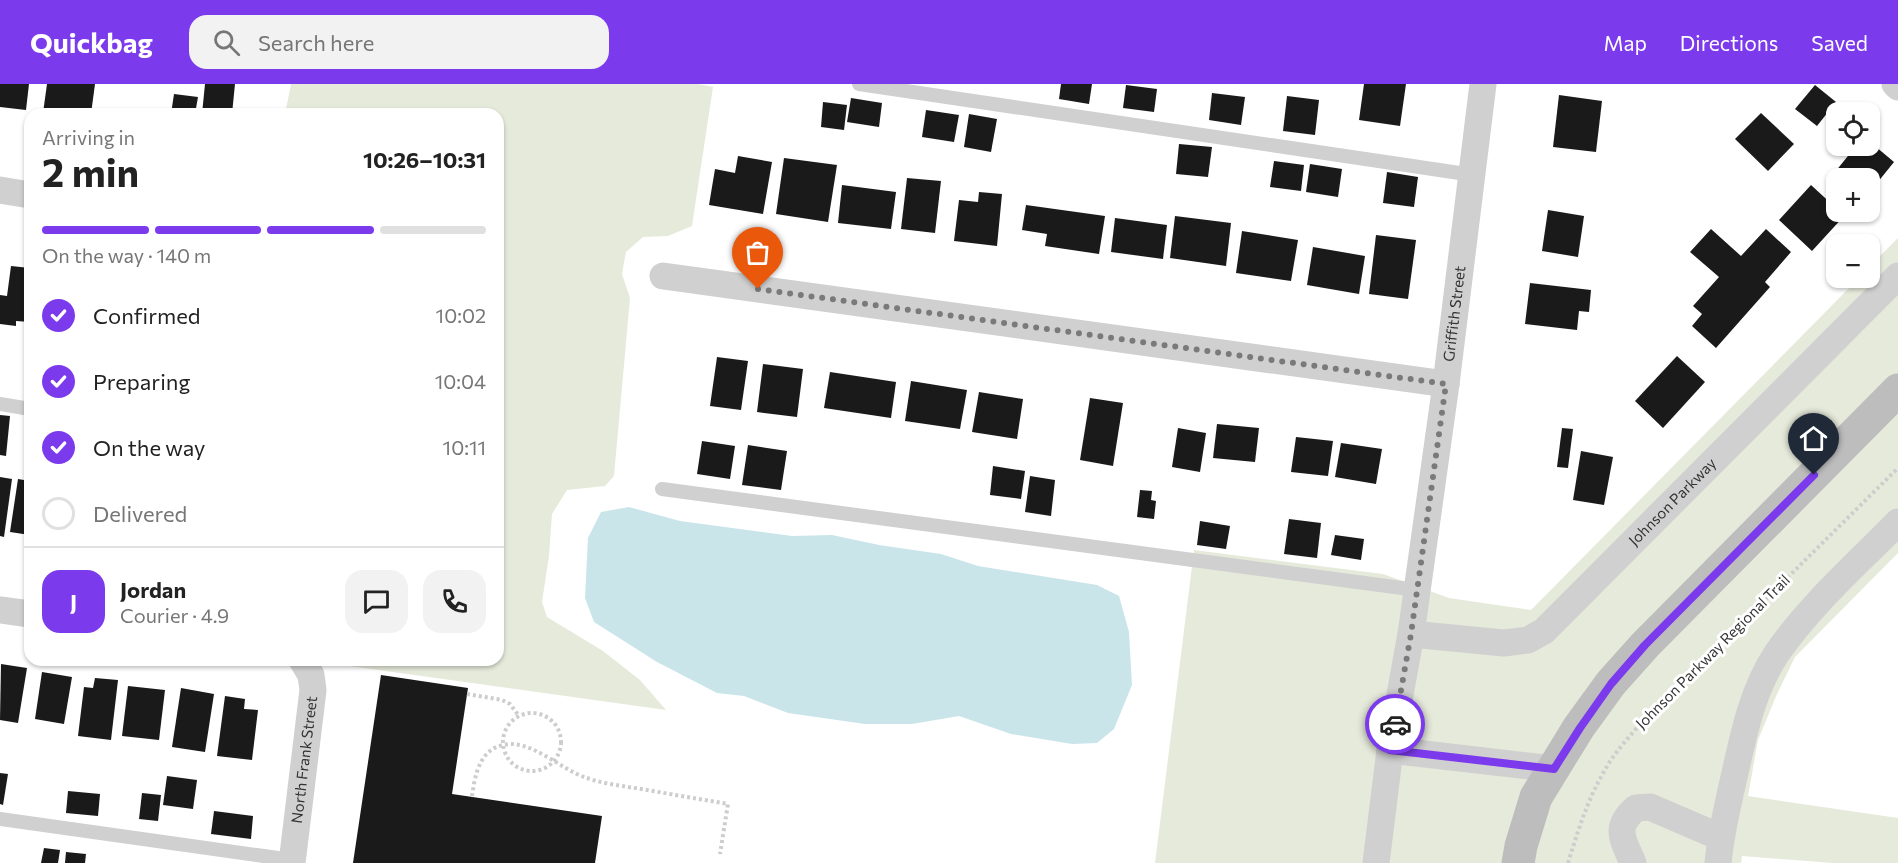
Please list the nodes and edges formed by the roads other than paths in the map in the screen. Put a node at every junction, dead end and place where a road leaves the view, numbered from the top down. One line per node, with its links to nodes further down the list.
1 (859, 84): 3 (lane)
2 (1483, 84): 3 (street, Griffith Street)
3 (1473, 175): 8 (street, Griffith Street)
4 (0, 190): 5 (street)
5 (24, 194)
6 (663, 276): 8 (street)
7 (1898, 276): 17 (street, Johnson Parkway)
8 (1446, 384): 14 (street, Griffith Street)
9 (1898, 390): 20 (street)
10 (0, 404): 11 (lane)
11 (24, 407)
12 (662, 489): 14 (lane)
13 (1898, 522): 22 (street)
14 (1417, 590): 17 (street, Griffith Street)
15 (0, 610): 16 (street)
16 (24, 613)
17 (1411, 634): 19 (street, Griffith Street)
18 (306, 666): 23 (street, North Frank Street)
19 (1390, 750): 20 (street); 24 (street, Griffith Street)
20 (1554, 769): 25 (street)
21 (0, 819): 23 (lane)
22 (1719, 850): 26 (street)
23 (292, 861)
24 (1376, 863)
25 (1518, 863)
26 (1633, 863)

